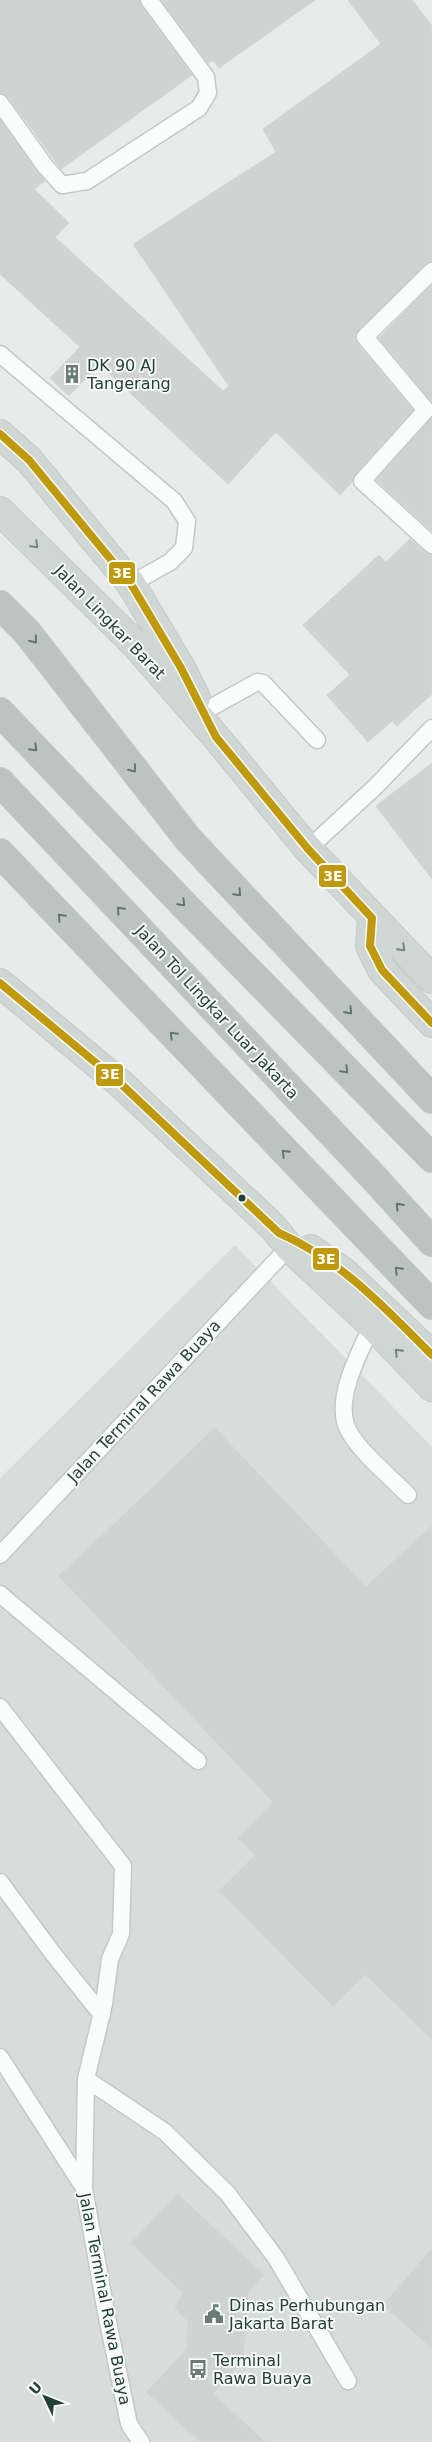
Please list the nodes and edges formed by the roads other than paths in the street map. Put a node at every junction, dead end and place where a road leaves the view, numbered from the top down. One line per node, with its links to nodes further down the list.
1 (148, 0): 2 (lane)
2 (0, 103)
3 (432, 271): 7 (lane)
4 (0, 354): 8 (lane)
5 (0, 434): 8 (main road, Jalan Lingkar Barat)
6 (0, 511): 13 (main road, Jalan Lingkar Barat, one-way to 13)
7 (432, 545)
8 (131, 584): 11 (main road, Jalan Lingkar Barat)
9 (0, 605): 22 (highway, one-way to 22)
10 (0, 712): 23 (highway, one-way to 23)
11 (203, 712): 13 (main road, Jalan Lingkar Barat); 14 (lane)
12 (432, 728): 16 (lane)
13 (216, 737): 16 (main road, Jalan Lingkar Barat)
14 (317, 740)
15 (0, 782): 25 (highway, Jalan Tol Lingkar Luar Jakarta, one-way to 15)
16 (308, 849): 18 (main road, Jalan Lingkar Barat)
17 (0, 853): 26 (highway, one-way to 17)
18 (372, 928): 19 (main road, Jalan Lingkar Barat, one-way to 19); 21 (main road, Jalan Lingkar Barat)
19 (432, 979)
20 (1, 982): 24 (main road)
21 (432, 1023)
22 (432, 1099)
23 (432, 1158)
24 (284, 1240): 27 (main road); 28 (main road); 31 (lane, Jalan Terminal Rawa Buaya)
25 (432, 1242)
26 (432, 1305)
27 (372, 1325): 29 (main road, one-way to 27); 30 (lane)
28 (432, 1354)
29 (432, 1387)
30 (408, 1495)
31 (0, 1555)
32 (0, 1594): 34 (lane)
33 (0, 1707): 36 (lane)
34 (198, 1761)
35 (0, 1882): 36 (lane)
36 (102, 2014): 38 (lane)
37 (0, 2057): 39 (lane, Jalan Terminal Rawa Buaya)
38 (86, 2079): 39 (lane); 40 (lane)
39 (84, 2188): 41 (lane, Jalan Terminal Rawa Buaya)
40 (348, 2380)
41 (141, 2442)

